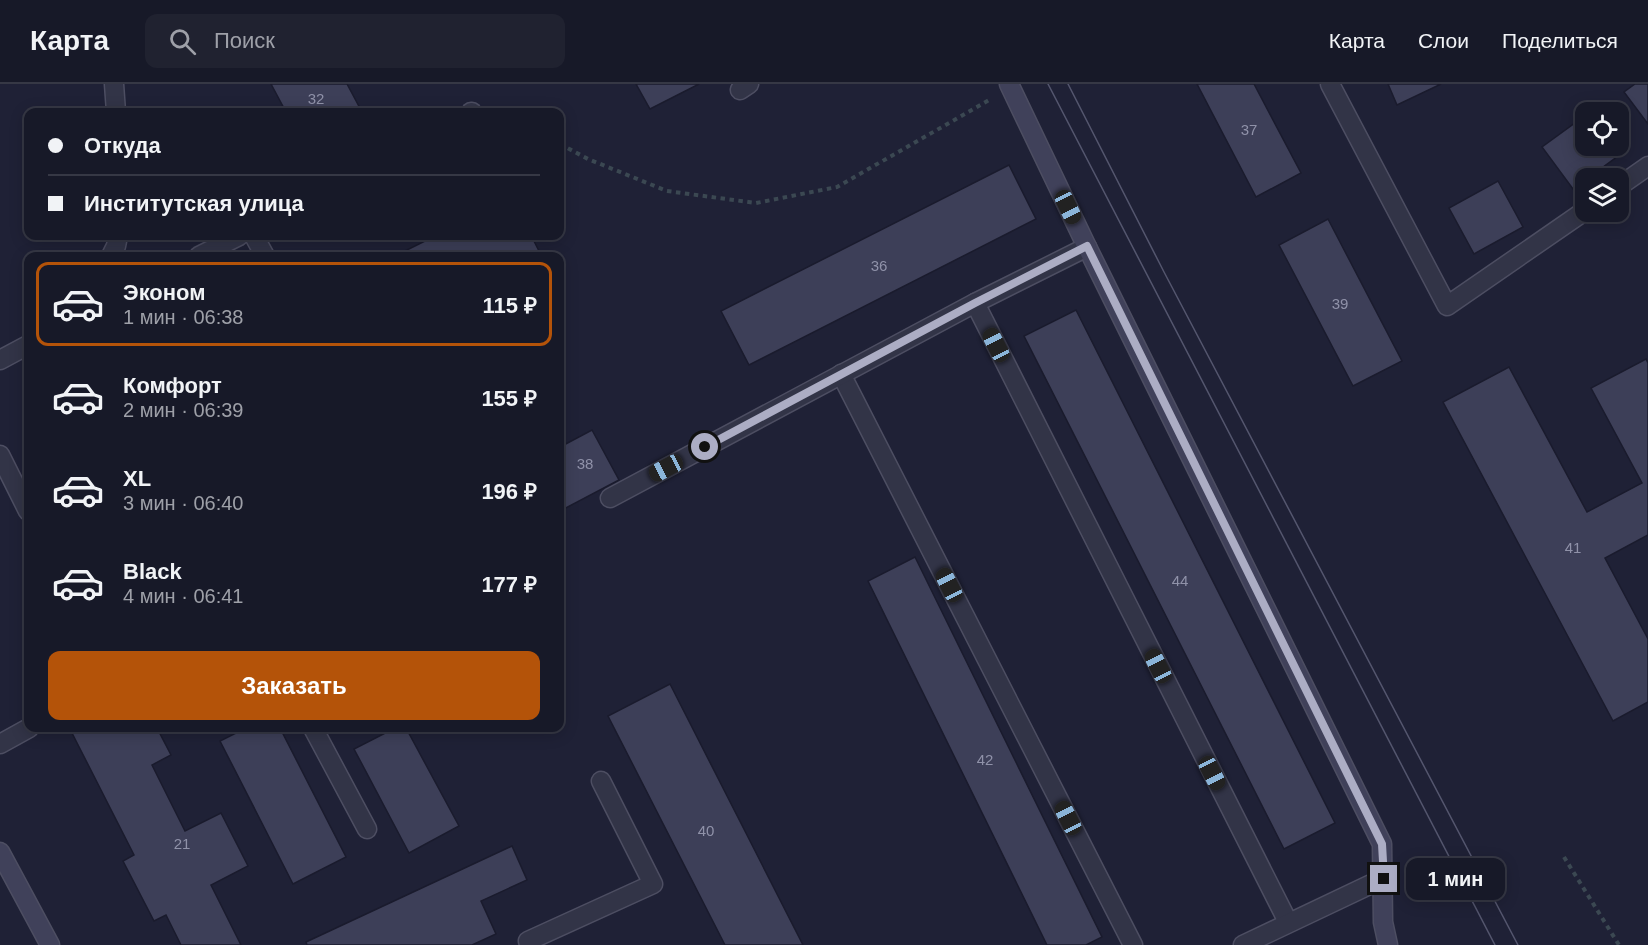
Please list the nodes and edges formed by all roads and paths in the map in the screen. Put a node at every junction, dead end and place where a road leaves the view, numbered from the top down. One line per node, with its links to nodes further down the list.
1 (114, 84): 4 (street)
2 (1330, 84): 8 (street)
3 (1010, 86): 5 (path); 10 (main road)
4 (116, 108)
5 (564, 146)
6 (1648, 166): 7 (street)
7 (1629, 179)
8 (1575, 218)
9 (231, 240): 11 (street)
10 (1087, 246): 12 (street); 26 (main road)
11 (207, 252)
12 (975, 303): 15 (street); 27 (street)
13 (24, 347): 14 (street)
14 (0, 360)
15 (841, 374): 17 (street); 30 (street)
16 (0, 455): 18 (street)
17 (610, 498)
18 (24, 503)
19 (24, 731): 21 (street)
20 (315, 732): 23 (street)
21 (0, 744)
22 (601, 780): 28 (street)
23 (367, 829)
24 (0, 852): 29 (main road)
25 (1564, 857): 33 (path)
26 (1384, 879): 27 (street); 32 (main road)
27 (1288, 922): 31 (street)
28 (526, 944)
29 (50, 945)
30 (1133, 945)
31 (1244, 945)
32 (1388, 945)
33 (1619, 945)

